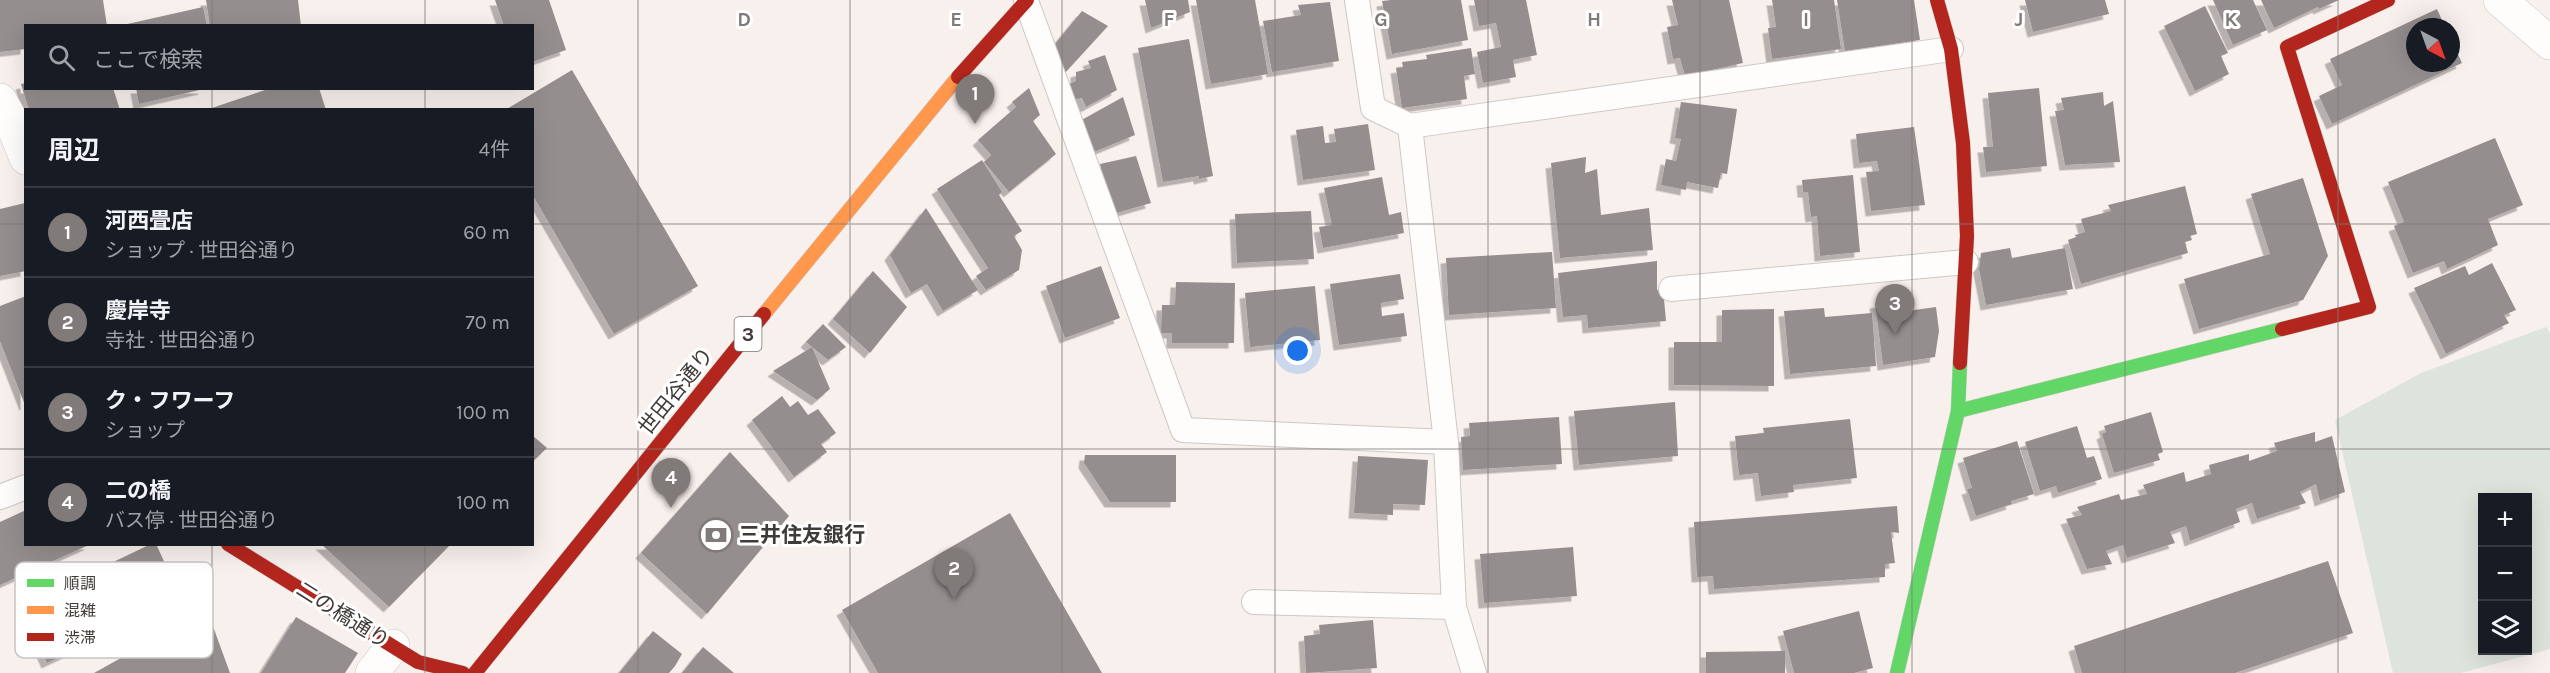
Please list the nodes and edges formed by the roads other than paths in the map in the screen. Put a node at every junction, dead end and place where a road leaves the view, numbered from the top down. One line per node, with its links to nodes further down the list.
1 (1027, 0): 14 (lane); 23 (street, 世田谷通り / 3)
2 (1357, 0): 9 (lane)
3 (1937, 0): 7 (street)
4 (2388, 0): 13 (street)
5 (2500, 0): 6 (street)
6 (2550, 43)
7 (1951, 49): 9 (lane); 11 (street)
8 (0, 100): 10 (street)
9 (1410, 126): 14 (lane)
10 (24, 153)
11 (1966, 262): 12 (lane); 13 (street)
12 (1671, 288)
13 (1958, 411): 25 (street)
14 (1446, 442): 19 (lane)
15 (24, 488): 16 (lane)
16 (0, 497)
17 (231, 546): 20 (street, 二の橋通り)
18 (1254, 602): 19 (lane)
19 (1454, 607): 24 (lane)
20 (393, 646): 21 (street); 22 (street, 二の橋通り)
21 (372, 673)
22 (463, 673)
23 (475, 673)
24 (1474, 673)
25 (1897, 673)

